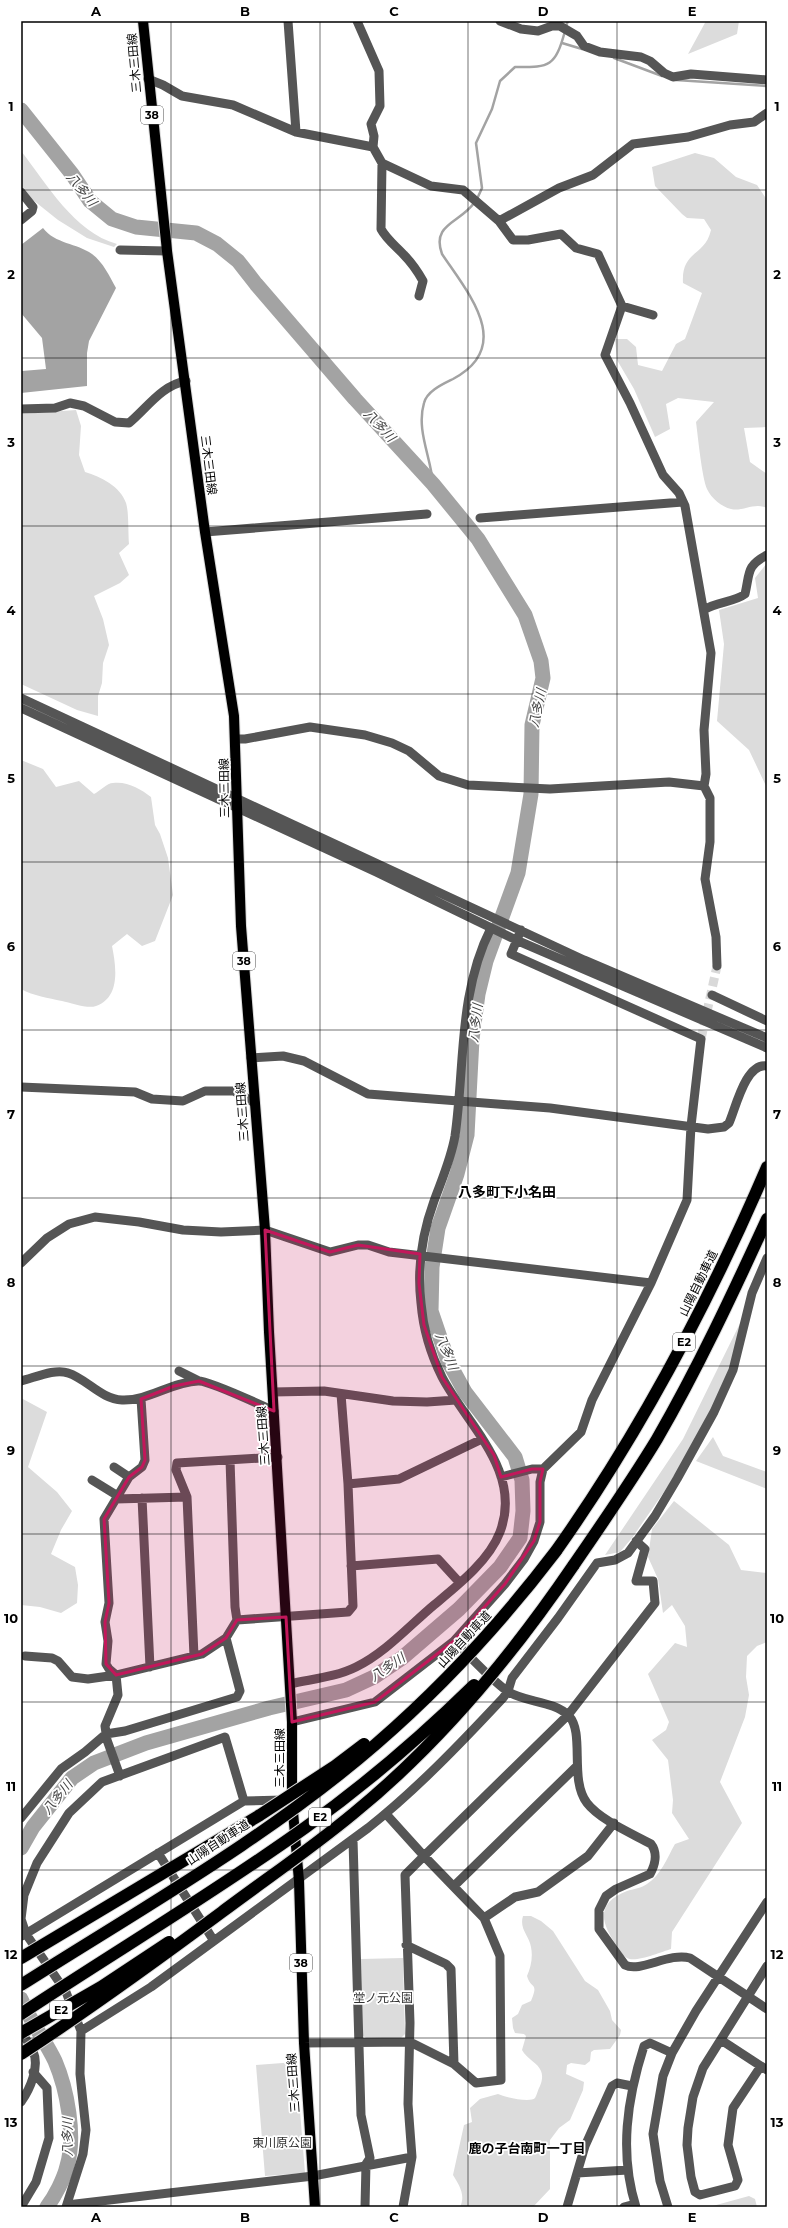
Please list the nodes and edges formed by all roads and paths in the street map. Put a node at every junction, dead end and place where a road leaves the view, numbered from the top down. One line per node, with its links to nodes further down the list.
1 (143, 21): 6 (main road, 三木三田線 / 38)
2 (288, 21): 9 (street)
3 (357, 21): 10 (street)
4 (500, 21): 5 (street)
5 (561, 25): 7 (street)
6 (148, 79): 9 (street); 16 (main road, 三木三田線 / 38)
7 (767, 80)
8 (767, 113): 14 (street)
9 (296, 132): 10 (street)
10 (373, 147): 11 (street)
11 (382, 163): 14 (street); 17 (street)
12 (21, 192): 13 (street)
13 (21, 220)
14 (499, 221): 18 (street)
15 (120, 250): 16 (street)
16 (167, 250): 20 (main road, 三木三田線 / 38)
17 (419, 296)
18 (622, 306): 19 (street); 22 (street)
19 (653, 315)
20 (186, 381): 21 (street); 25 (main road, 三木三田線 / 38)
21 (21, 409)
22 (683, 502): 24 (street); 27 (street)
23 (427, 514): 25 (street)
24 (480, 518)
25 (205, 532): 30 (main road, 三木三田線 / 38)
26 (767, 556): 27 (street)
27 (704, 610): 31 (street)
28 (21, 698): 32 (street)
29 (21, 708): 32 (street)
30 (236, 739): 31 (street); 32 (main road, 三木三田線 / 38)
31 (704, 786): 36 (street)
32 (238, 804): 33 (street); 34 (street); 41 (main road, 三木三田線 / 38)
33 (491, 928): 35 (street); 44 (street)
34 (521, 930): 35 (street); 39 (street)
35 (516, 940): 40 (street); 46 (street)
36 (717, 966)
37 (712, 995): 38 (street)
38 (767, 1021)
39 (767, 1038)
40 (767, 1048)
41 (251, 1058): 44 (street); 45 (main road, 三木三田線 / 38)
42 (767, 1066): 46 (street)
43 (21, 1087): 45 (street)
44 (457, 1101): 46 (street); 50 (street)
45 (255, 1103): 49 (main road, 三木三田線 / 38)
46 (691, 1126): 53 (street)
47 (767, 1167): 75 (highway, 山陽自動車道 / E2)
48 (767, 1219): 77 (highway, E2)
49 (265, 1230): 50 (street); 52 (street); 57 (main road, 三木三田線 / 38)
50 (420, 1254): 53 (street); 60 (street)
51 (767, 1258): 74 (street)
52 (21, 1263)
53 (651, 1283): 66 (street)
54 (179, 1371): 55 (street)
55 (200, 1380): 59 (street); 61 (street)
56 (21, 1381): 59 (street)
57 (273, 1392): 58 (street); 61 (main road, 三木三田線 / 38)
58 (341, 1394): 60 (street); 70 (street)
59 (141, 1399): 67 (street)
60 (456, 1400): 62 (street)
61 (274, 1410): 63 (main road, 三木三田線 / 38)
62 (482, 1439): 68 (street); 70 (street)
63 (278, 1457): 64 (street); 79 (main road, 三木三田線 / 38)
64 (230, 1460): 71 (street); 80 (street)
65 (114, 1467): 67 (street)
66 (543, 1469): 68 (street); 82 (street)
67 (129, 1477): 72 (street)
68 (501, 1477): 78 (street)
69 (92, 1480): 72 (street)
70 (348, 1484): 76 (street)
71 (187, 1497): 73 (street); 84 (street)
72 (117, 1498): 73 (street); 86 (street)
73 (142, 1498): 85 (street)
74 (636, 1541): 88 (street); 89 (street)
75 (556, 1551): 110 (highway, bridge); 113 (highway, 山陽自動車道 / E2, bridge)
76 (351, 1566): 78 (street); 79 (street)
77 (574, 1566): 102 (highway, E2, bridge); 116 (highway, E2, bridge)
78 (459, 1582): 87 (street)
79 (286, 1617): 80 (street); 87 (main road, 三木三田線 / 38)
80 (237, 1620): 81 (street)
81 (226, 1638): 84 (street); 91 (street)
82 (454, 1641): 88 (street); 90 (street)
83 (25, 1656): 86 (street)
84 (194, 1656): 85 (street)
85 (150, 1666): 86 (street)
86 (116, 1675): 91 (street)
87 (290, 1685): 90 (main road, 三木三田線 / 38)
88 (508, 1692): 89 (street); 96 (street)
89 (568, 1715): 92 (street); 101 (street)
90 (292, 1720): 94 (main road, 三木三田線 / 38)
91 (106, 1737): 93 (street); 97 (street)
92 (577, 1766): 98 (street); 104 (street)
93 (119, 1773): 95 (street); 107 (street)
94 (292, 1800): 95 (street); 103 (main road, 三木三田線 / 38)
95 (244, 1801): 100 (street)
96 (386, 1814): 99 (street); 101 (street)
97 (21, 1818)
98 (614, 1823): 106 (street); 112 (street)
99 (354, 1840): 103 (street); 120 (street)
100 (158, 1853): 107 (street); 108 (street)
101 (424, 1856): 104 (street); 109 (street)
102 (274, 1874): 118 (highway, E2, bridge); 124 (highway, bridge)
103 (298, 1881): 108 (street); 122 (main road, 三木三田線 / 38)
104 (454, 1886): 106 (street)
105 (767, 1902): 112 (street)
106 (484, 1918): 125 (street)
107 (23, 1935): 117 (street)
108 (214, 1941): 117 (street)
109 (406, 1945): 121 (street); 125 (street)
110 (21, 1958)
111 (767, 1966): 114 (street)
112 (718, 1977): 114 (street); 123 (street)
113 (21, 1985)
114 (747, 1996): 115 (street); 119 (street)
115 (767, 2009)
116 (21, 2014)
117 (81, 2031): 136 (street)
118 (21, 2033): 127 (street)
119 (721, 2040): 126 (street); 126 (street)
120 (360, 2041): 121 (street); 122 (street); 131 (street)
121 (410, 2042): 125 (street); 130 (street)
122 (304, 2043): 134 (main road, 三木三田線 / 38)
123 (672, 2053): 128 (street); 143 (street)
124 (21, 2054)
125 (454, 2064)
126 (764, 2068)
127 (33, 2072): 129 (street); 137 (street)
128 (632, 2086): 132 (street); 133 (street)
129 (21, 2102)
130 (412, 2157): 131 (street); 140 (street)
131 (366, 2164): 134 (street); 139 (street)
132 (628, 2170): 133 (street); 135 (street)
133 (577, 2174): 141 (street)
134 (313, 2176): 136 (street); 138 (main road, 三木三田線 / 38)
135 (636, 2205): 142 (street)
136 (67, 2206)
137 (21, 2207)
138 (315, 2207)
139 (365, 2207)
140 (403, 2207)
141 (567, 2207)
142 (624, 2207)
143 (668, 2207)

